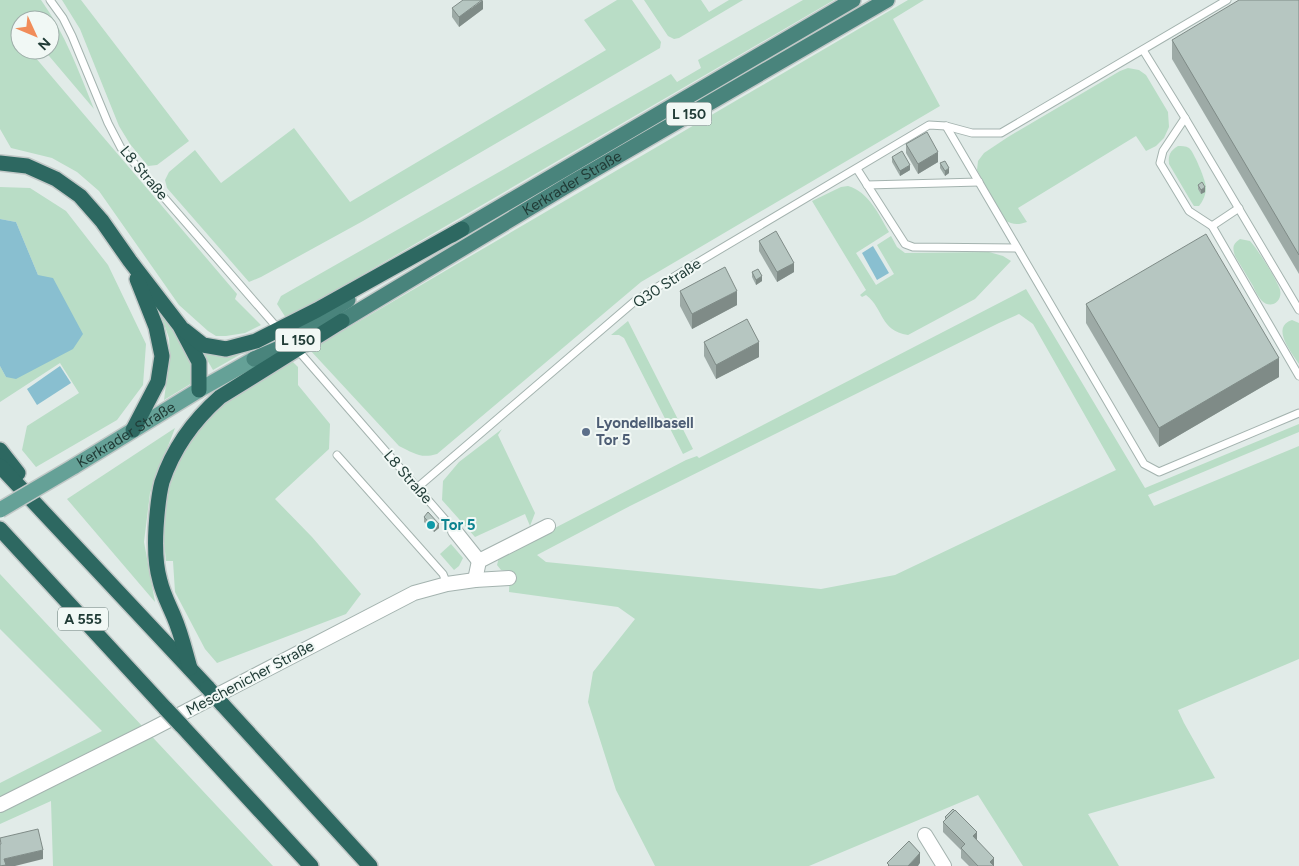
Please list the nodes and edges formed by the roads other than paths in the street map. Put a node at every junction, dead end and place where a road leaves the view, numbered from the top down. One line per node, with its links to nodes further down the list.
1 (50, 0): 19 (lane, L8 Straße)
2 (853, 0): 14 (highway, Kerkrader Straße / L 150)
3 (887, 0): 18 (highway, Kerkrader Straße / L 150)
4 (1227, 0): 5 (lane)
5 (1143, 50): 6 (lane); 7 (lane)
6 (1185, 118): 12 (lane); 13 (lane)
7 (946, 126): 9 (lane, Q30 Straße); 10 (lane)
8 (0, 163): 16 (highway)
9 (857, 169): 11 (lane); 30 (lane, Q30 Straße)
10 (978, 182): 11 (lane); 15 (lane)
11 (867, 185): 15 (lane)
12 (1239, 208): 13 (lane); 17 (lane)
13 (1212, 226): 23 (lane)
14 (462, 229): 20 (highway); 22 (highway, Kerkrader Straße / L 150)
15 (1017, 248): 25 (lane)
16 (130, 261): 20 (highway); 26 (highway)
17 (1299, 310)
18 (342, 321): 22 (highway, Kerkrader Straße / L 150); 40 (highway)
19 (274, 324)
20 (180, 326): 24 (highway)
21 (302, 355): 30 (lane, L8 Straße)
22 (254, 359): 24 (main road, Kerkrader Straße / L 150)
23 (1299, 376)
24 (199, 390): 26 (main road, Kerkrader Straße / L 150)
25 (1299, 413)
26 (133, 430): 31 (main road, Kerkrader Straße / L 150, bridge)
27 (0, 450): 34 (highway)
28 (337, 455): 39 (lane)
29 (0, 466): 34 (highway, A 555)
30 (418, 487): 35 (lane, L8 Straße)
31 (0, 510)
32 (548, 526): 36 (street)
33 (0, 529): 43 (highway, A 555, bridge)
34 (61, 530): 40 (highway, A 555)
35 (455, 531): 36 (street)
36 (479, 561): 38 (street)
37 (509, 578): 38 (street, Meschenicher Straße)
38 (476, 580): 39 (street, Meschenicher Straße)
39 (447, 584): 41 (street, Meschenicher Straße)
40 (190, 668): 44 (highway, A 555, bridge)
41 (0, 805)
42 (925, 835): 45 (street)
43 (311, 866)
44 (370, 866)
45 (944, 866)

